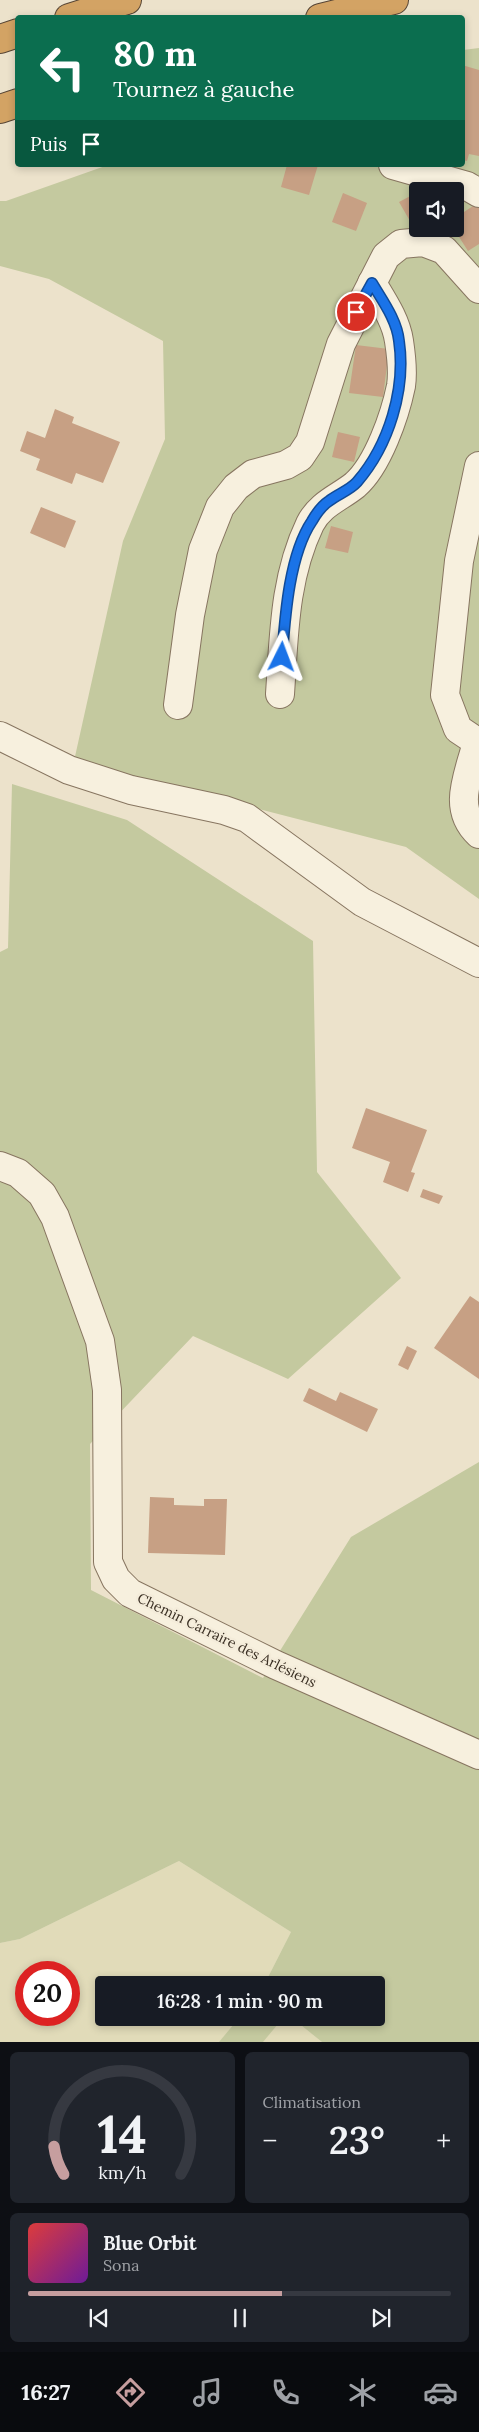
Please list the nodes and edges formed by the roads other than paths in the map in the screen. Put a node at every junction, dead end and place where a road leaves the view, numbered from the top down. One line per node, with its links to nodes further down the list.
1 (127, 0): 3 (highway)
2 (394, 0): 4 (highway)
3 (79, 15)
4 (332, 15)
5 (15, 35): 6 (highway)
6 (0, 39)
7 (15, 105): 8 (highway)
8 (0, 109)
9 (400, 167): 10 (street)
10 (479, 194)
11 (372, 283): 12 (street); 14 (street); 15 (street)
12 (479, 289)
13 (479, 466): 17 (street)
14 (280, 694)
15 (178, 705)
16 (0, 736): 19 (street)
17 (478, 743): 18 (street)
18 (479, 834)
19 (479, 963)
20 (0, 1166): 21 (street, Chemin Carraire des Arlésiens)
21 (479, 1755)

